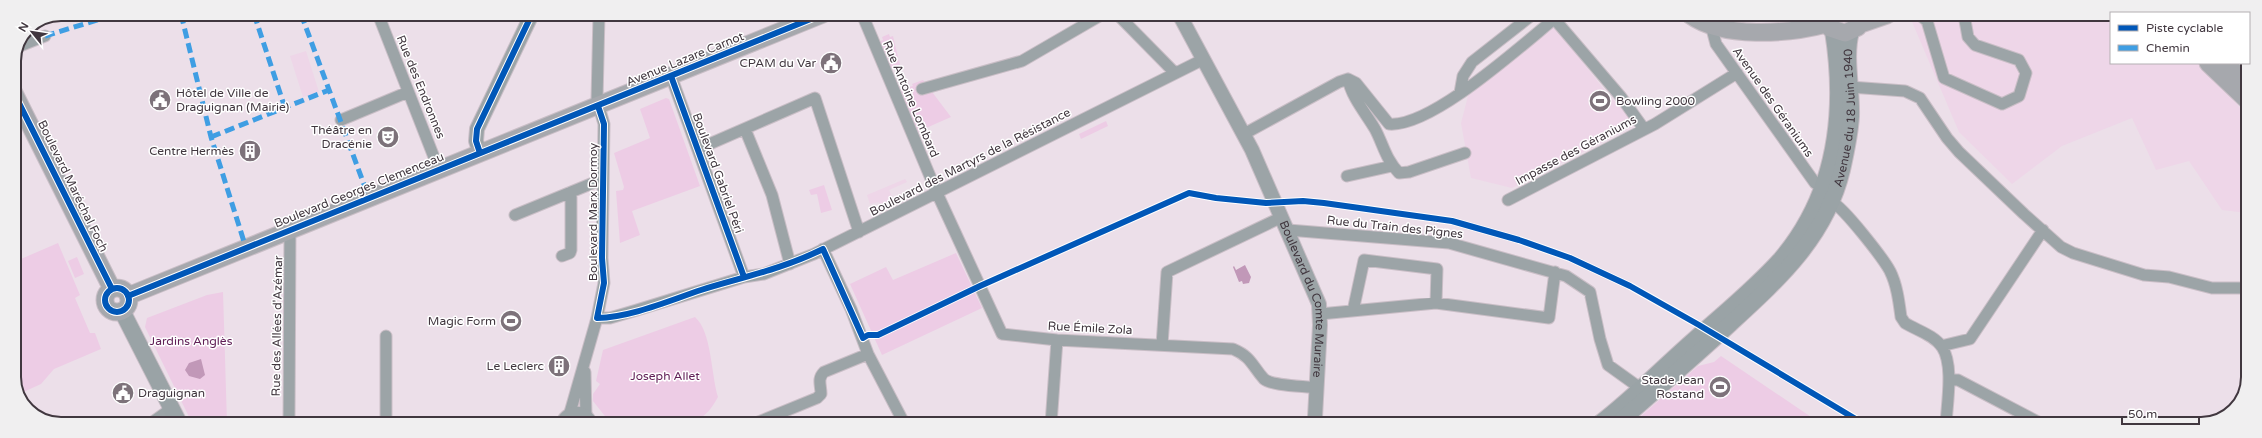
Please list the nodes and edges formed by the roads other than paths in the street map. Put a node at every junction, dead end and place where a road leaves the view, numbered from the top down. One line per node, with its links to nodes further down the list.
1 (381, 21): 32 (street, Rue des Endronnes)
2 (528, 21): 44 (street)
3 (599, 21): 35 (street, Boulevard Marx Dormoy)
4 (807, 21): 27 (main road, Avenue Lazare Carnot)
5 (865, 21): 51 (street, Rue Antoine Lombard)
6 (1091, 21): 31 (street)
7 (1124, 21): 25 (street)
8 (1184, 21): 22 (street, Boulevard du Comte Muraire)
9 (1524, 21): 33 (street)
10 (1549, 21): 33 (street)
11 (1559, 21): 40 (street)
12 (1703, 21): 18 (main road)
13 (1803, 21): 19 (main road)
14 (1927, 21): 15 (street)
15 (1965, 21)
16 (1827, 23): 17 (main road); 19 (main road); 52 (main road, Avenue du 18 Juin 1940)
17 (1859, 23): 30 (main road, Avenue du 18 Juin 1940)
18 (1711, 25): 19 (main road); 26 (street, Avenue des Géraniums)
19 (1772, 31)
20 (45, 36): 21 (street)
21 (25, 44)
22 (1204, 59): 25 (street, Boulevard des Martyrs de la Résistance); 41 (street, Boulevard du Comte Muraire)
23 (2209, 64): 34 (main road)
24 (2226, 64): 28 (main road)
25 (1175, 73): 51 (street, Boulevard des Martyrs de la Résistance)
26 (1737, 73): 40 (street, Impasse des Géraniums); 52 (street, Avenue des Géraniums)
27 (671, 76): 35 (main road, Avenue Lazare Carnot); 43 (street, Boulevard Gabriel Péri)
28 (2241, 78)
29 (1344, 81): 38 (street); 41 (street); 42 (street)
30 (1850, 87): 52 (main road, Avenue du 18 Juin 1940); 58 (street)
31 (922, 89)
32 (408, 92): 37 (street); 47 (street, Rue des Endronnes)
33 (1460, 93): 38 (street)
34 (2241, 94)
35 (598, 106): 44 (main road, Boulevard Georges Clemenceau); 49 (street, Boulevard Marx Dormoy)
36 (21, 107): 66 (main road, Boulevard Maréchal Foch)
37 (341, 120)
38 (1389, 124): 42 (street)
39 (745, 129): 43 (street); 59 (street); 62 (street)
40 (1644, 129): 53 (street, Impasse des Géraniums)
41 (1244, 134): 55 (street, Boulevard du Comte Muraire)
42 (1378, 136): 46 (street)
43 (698, 149): 64 (street, Boulevard Gabriel Péri)
44 (480, 153): 47 (main road, Boulevard Georges Clemenceau)
45 (1464, 153): 46 (street)
46 (1392, 166): 48 (street)
47 (439, 170): 56 (main road, Boulevard Georges Clemenceau)
48 (1347, 176)
49 (598, 182): 50 (street); 70 (street, Boulevard Marx Dormoy)
50 (571, 192): 54 (street); 61 (street)
51 (937, 193): 59 (street, Boulevard des Martyrs de la Résistance); 72 (street, Rue Émile Zola)
52 (1828, 196): 74 (street, Avenue des Géraniums); 79 (main road); 92 (main road)
53 (1508, 200)
54 (516, 215)
55 (1282, 217): 57 (street, Boulevard du Comte Muraire); 73 (street)
56 (290, 230): 66 (main road, Boulevard Georges Clemenceau); 81 (street, Rue des Allées d'Azémar)
57 (1288, 230): 63 (street, Rue du Train des Pignes); 69 (street, Boulevard du Comte Muraire)
58 (2043, 230): 65 (street); 74 (street)
59 (859, 232): 60 (street, Boulevard des Martyrs de la Résistance)
60 (823, 249): 62 (street, Boulevard des Martyrs de la Résistance); 75 (street)
61 (562, 256)
62 (790, 264): 64 (street, Boulevard des Martyrs de la Résistance)
63 (1555, 272): 67 (street); 79 (street, Rue du Train des Pignes)
64 (744, 277): 70 (street, Boulevard des Martyrs de la Résistance)
65 (2241, 288)
66 (125, 304): 80 (main road)
67 (1436, 304): 68 (street); 68 (street)
68 (1353, 311): 69 (street)
69 (1320, 314): 78 (street, Boulevard du Comte Muraire)
70 (597, 318): 76 (street, Boulevard Marx Dormoy)
71 (386, 336): 82 (street)
72 (1057, 340): 73 (street, Rue Émile Zola); 89 (street)
73 (1162, 345): 78 (street, Rue Émile Zola)
74 (1941, 346): 77 (street)
75 (868, 354): 87 (street); 88 (street)
76 (586, 360): 83 (street); 86 (street)
77 (1949, 379): 93 (street); 94 (street)
78 (1317, 388): 90 (street, Boulevard du Comte Muraire)
79 (1640, 388): 91 (main road)
80 (175, 416)
81 (289, 417)
82 (386, 417)
83 (567, 417)
84 (570, 417): 85 (street)
85 (584, 417)
86 (588, 417)
87 (771, 417)
88 (900, 417)
89 (1052, 417)
90 (1314, 417)
91 (1608, 417)
92 (1625, 417)
93 (1946, 417)
94 (2029, 417)

